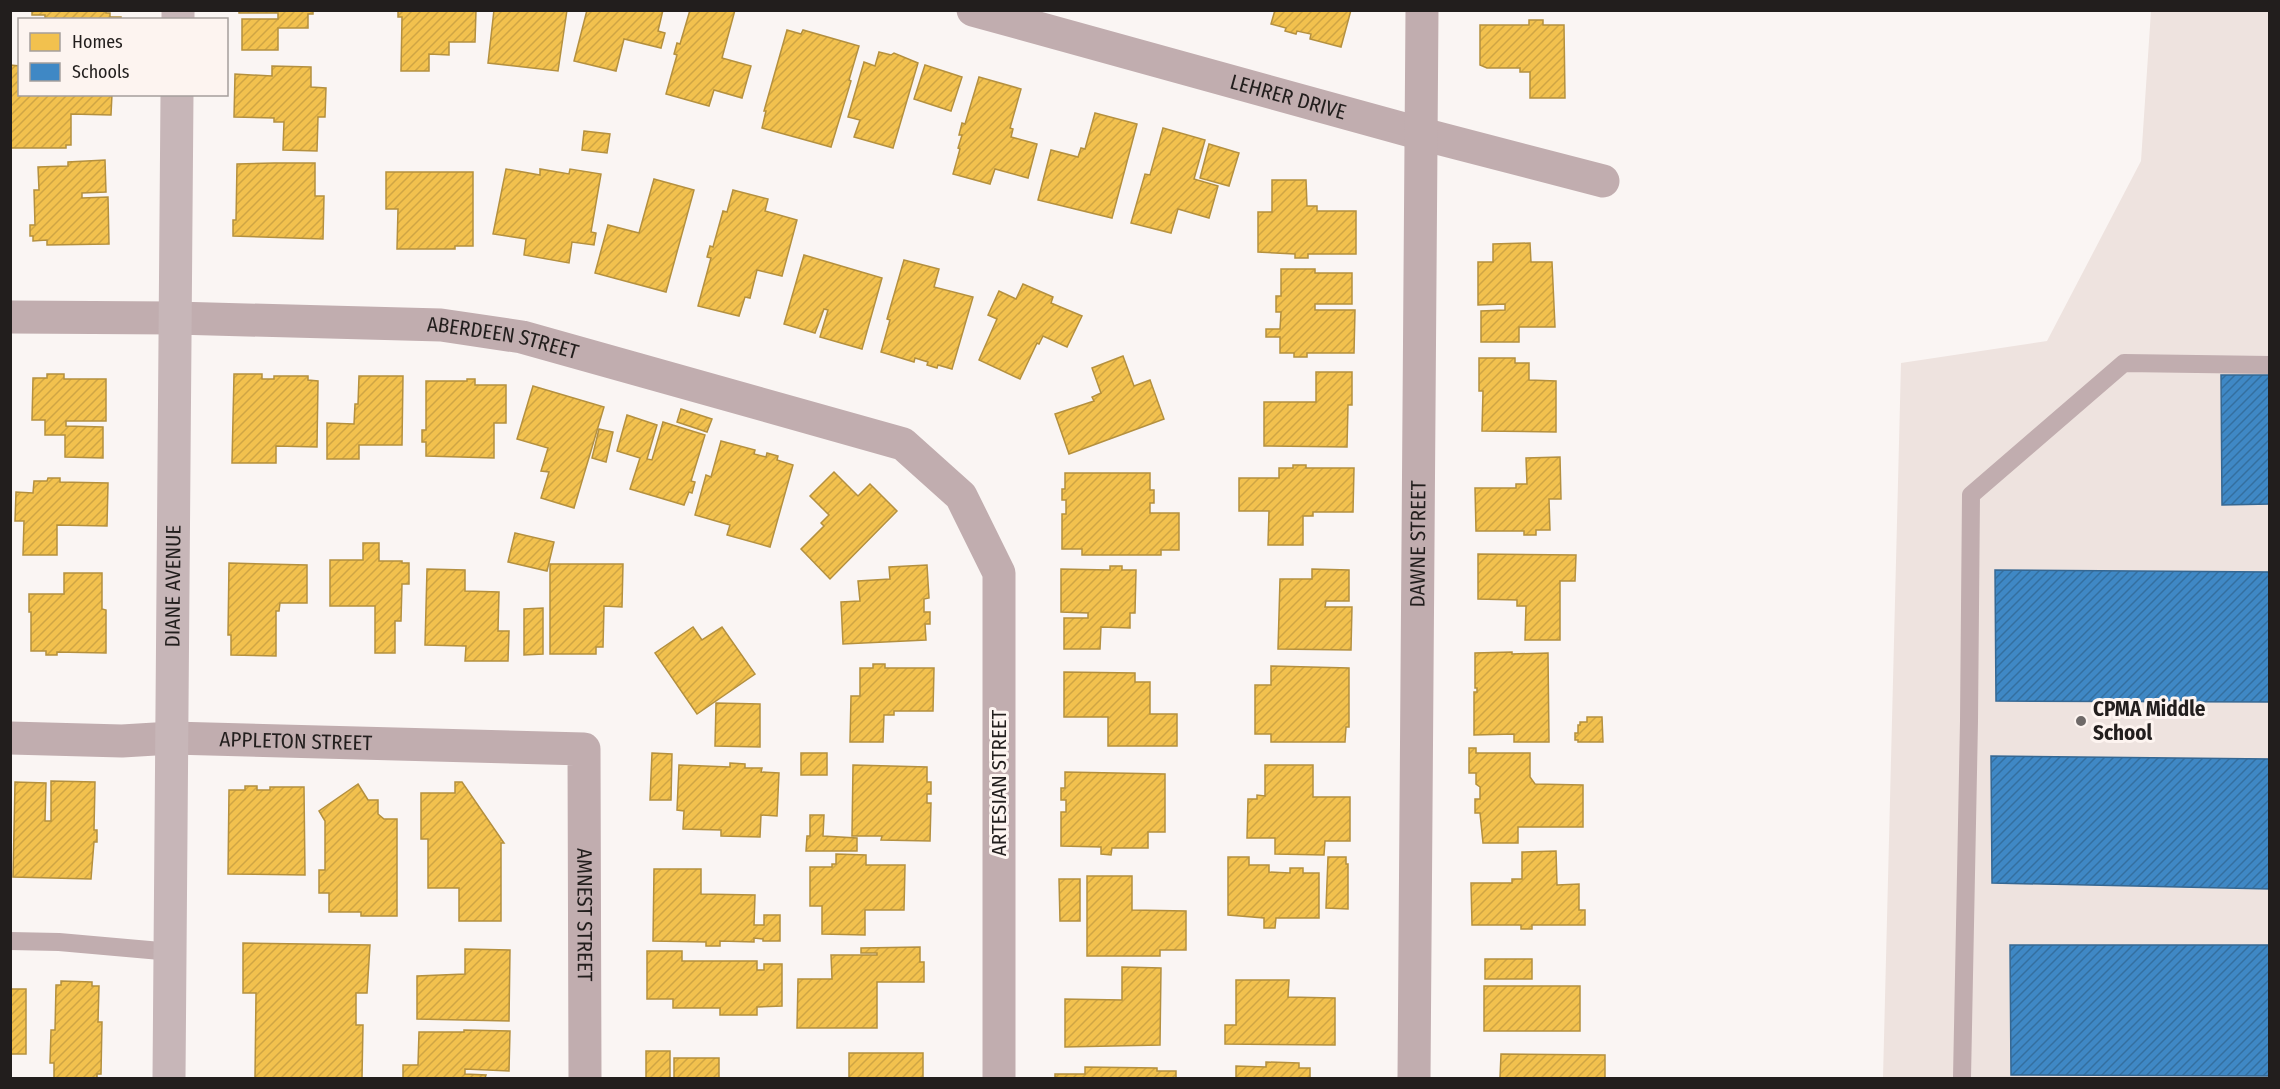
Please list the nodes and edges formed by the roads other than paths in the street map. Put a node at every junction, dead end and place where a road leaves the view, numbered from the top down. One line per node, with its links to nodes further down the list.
1 (973, 10): 4 (street, LEHRER DRIVE)
2 (1422, 10): 4 (street, DAWNE STREET)
3 (177, 96): 7 (street, DIANE AVENUE)
4 (1422, 134): 5 (street, LEHRER DRIVE); 18 (street, DAWNE STREET)
5 (1603, 181)
6 (10, 317): 7 (street, ABERDEEN STREET)
7 (176, 318): 9 (street, ABERDEEN STREET); 11 (street, DIANE AVENUE)
8 (2270, 365): 19 (lane)
9 (961, 496): 17 (street, ARTESIAN STREET)
10 (10, 738): 11 (street, APPLETON STREET)
11 (172, 738): 12 (street, APPLETON STREET); 14 (street, DIANE AVENUE)
12 (584, 749): 16 (street, AMNEST STREET)
13 (10, 941): 14 (lane)
14 (172, 952): 15 (street, DIANE AVENUE)
15 (170, 1078)
16 (585, 1078)
17 (999, 1078)
18 (1414, 1078)
19 (1962, 1078)

